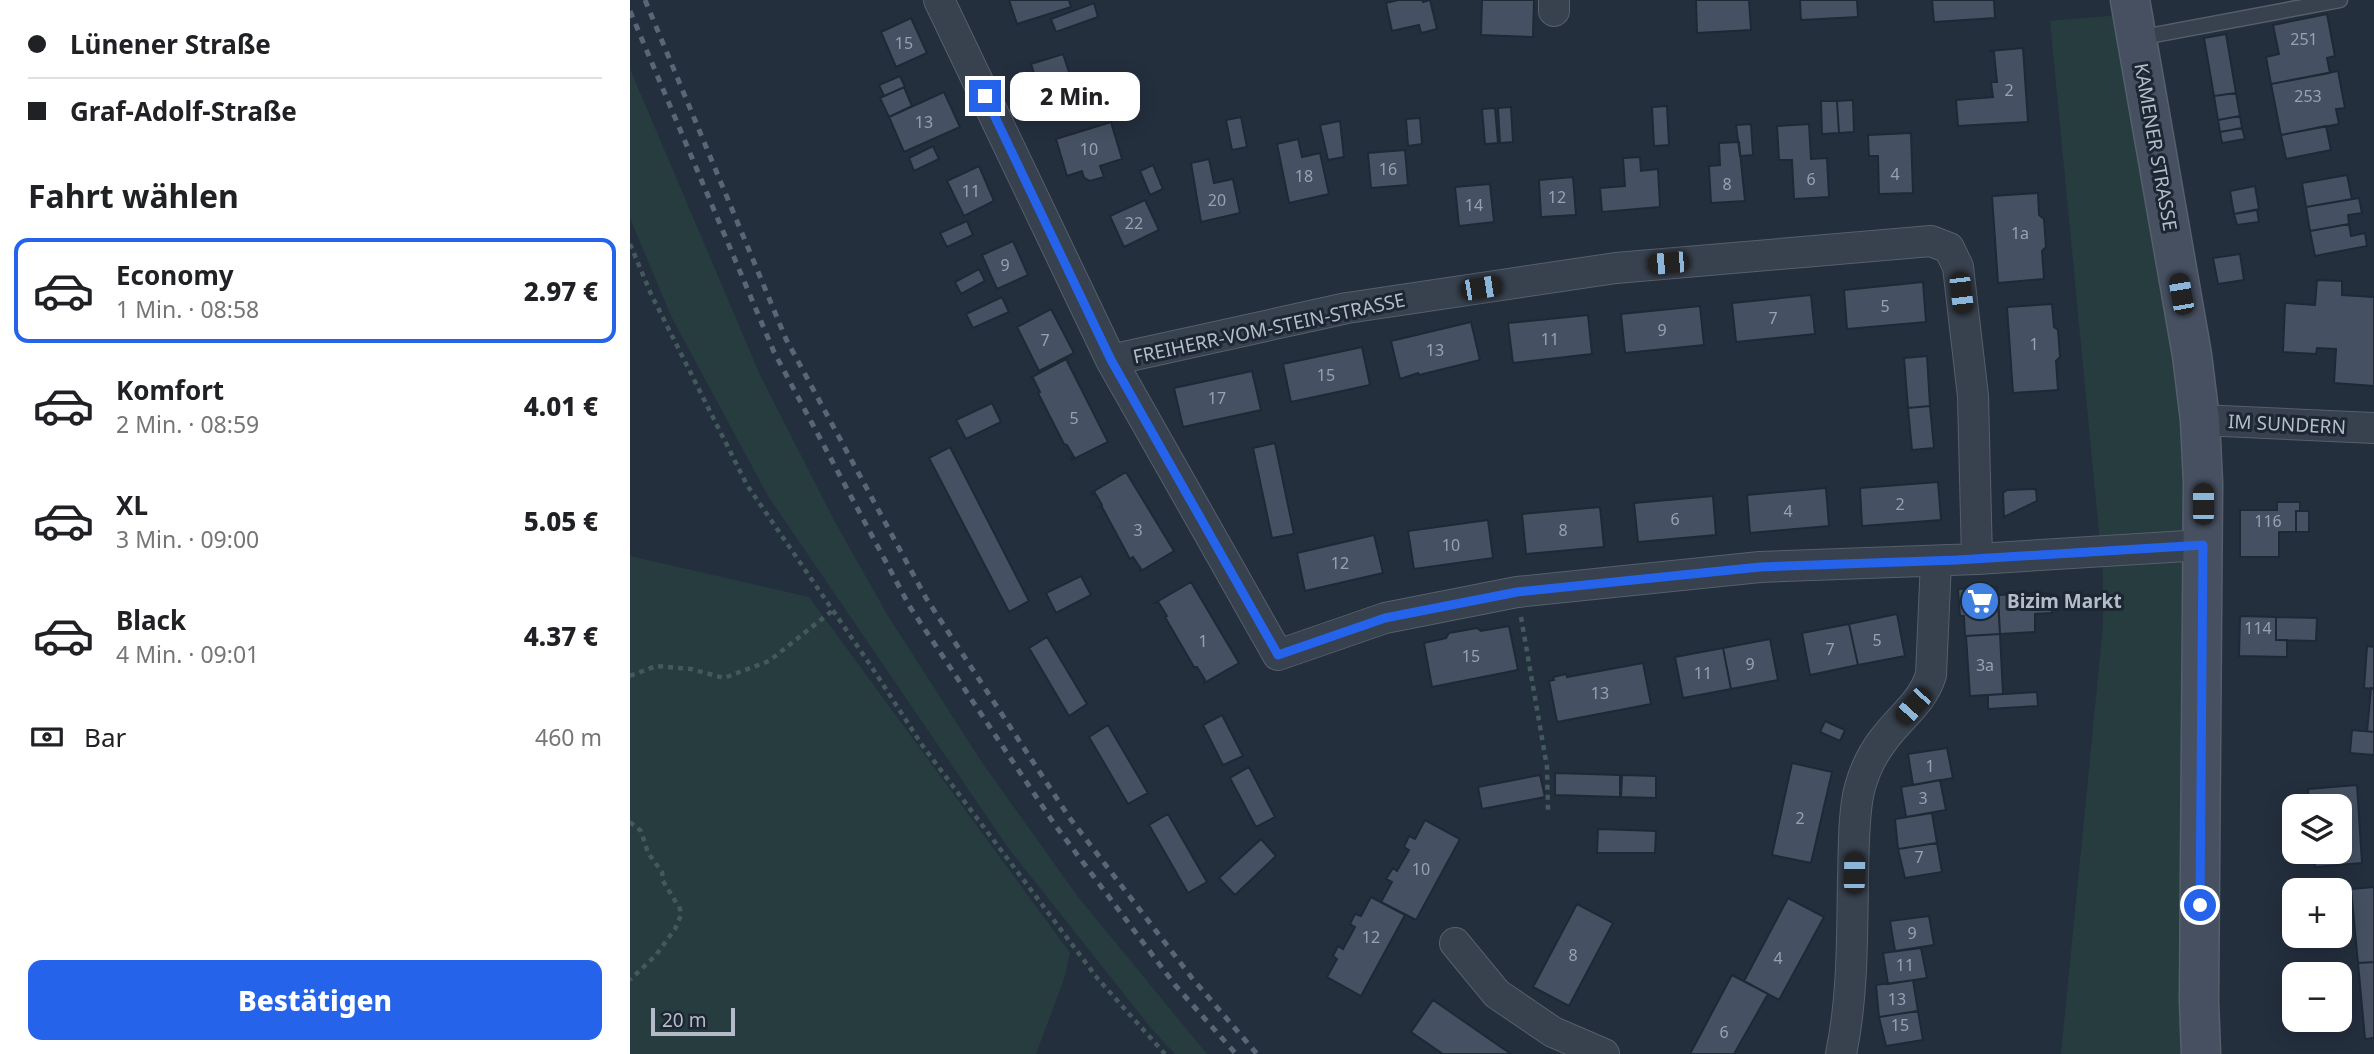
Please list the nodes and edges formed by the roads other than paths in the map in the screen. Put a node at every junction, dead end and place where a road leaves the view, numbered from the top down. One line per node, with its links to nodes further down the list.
1 (939, 0): 5 (street)
2 (2130, 0): 4 (main road, KAMENER STRASSE)
3 (2340, 0): 4 (lane)
4 (2137, 38): 6 (main road, KAMENER STRASSE)
5 (1111, 360): 9 (street, FREIHERR-VOM-STEIN-STRASSE); 10 (street)
6 (2200, 420): 7 (street, IM SUNDERN); 8 (main road, KAMENER STRASSE)
7 (2374, 428)
8 (2203, 545): 9 (street); 14 (main road, KAMENER STRASSE)
9 (1977, 559): 10 (street)
10 (1937, 561): 13 (street)
11 (1455, 943): 12 (street)
12 (1604, 1054)
13 (1841, 1054)
14 (2201, 1054)

